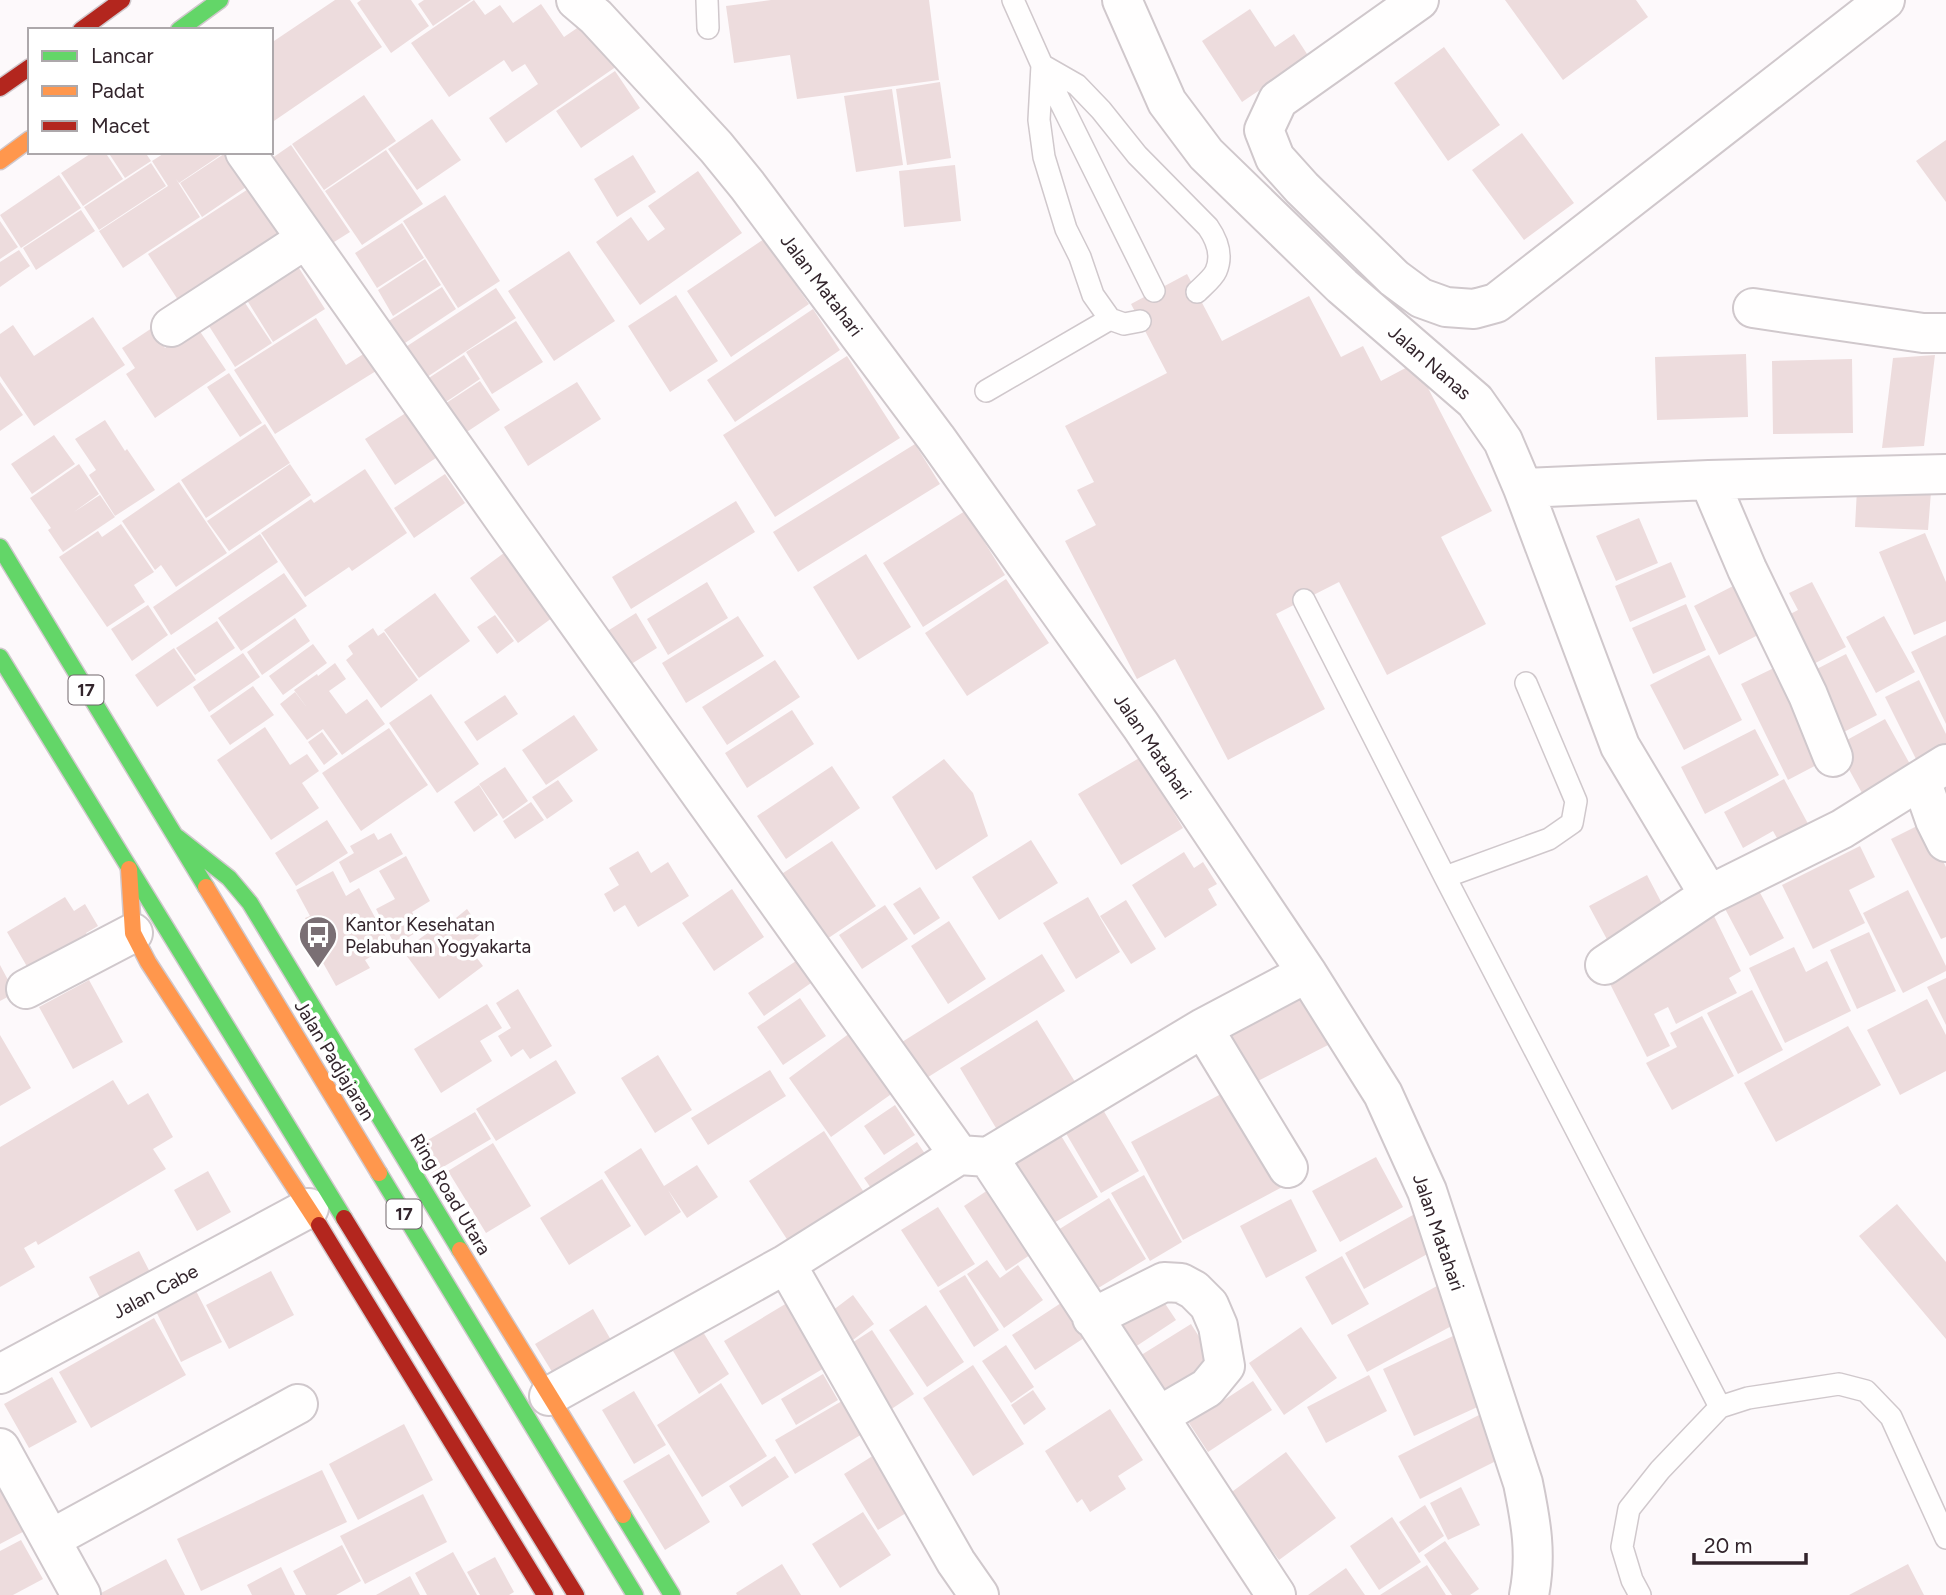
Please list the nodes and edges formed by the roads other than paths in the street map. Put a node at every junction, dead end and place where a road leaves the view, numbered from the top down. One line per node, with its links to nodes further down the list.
1 (122, 0): 9 (main road)
2 (220, 0): 10 (main road)
3 (576, 0): 41 (street, Jalan Matahari)
4 (707, 0): 11 (lane)
5 (1013, 0): 12 (lane)
6 (1122, 0): 27 (street, Jalan Nanas)
7 (1419, 0): 8 (street)
8 (1885, 0)
9 (84, 28)
10 (182, 28)
11 (708, 28)
12 (1042, 65): 17 (lane); 18 (lane); 20 (lane)
13 (28, 140): 15 (main road)
14 (246, 154): 16 (street)
15 (0, 161)
16 (306, 239): 22 (street); 44 (street)
17 (1154, 291)
18 (1197, 292)
19 (1753, 308): 23 (street)
20 (1110, 319): 21 (lane); 24 (lane)
21 (1140, 321)
22 (171, 327)
23 (1946, 333)
24 (986, 391)
25 (1946, 474): 26 (street)
26 (1709, 480): 27 (street); 32 (street)
27 (1523, 488): 38 (street, Jalan Nanas)
28 (0, 547): 34 (main road, Jalan Padjajaran / 17)
29 (1304, 600): 37 (lane)
30 (0, 657): 36 (main road)
31 (1526, 683): 37 (lane)
32 (1833, 757)
33 (1934, 772): 35 (street); 38 (street)
34 (173, 833): 50 (main road, Ring Road Utara); 60 (main road, Jalan Padjajaran / 17)
35 (1946, 842)
36 (129, 869): 39 (main road); 59 (main road)
37 (1445, 877): 52 (lane)
38 (1709, 895): 40 (street)
39 (133, 933): 42 (street); 46 (main road)
40 (1605, 965)
41 (1307, 973): 43 (street); 64 (street, Jalan Matahari)
42 (26, 989)
43 (1203, 1028): 44 (street); 45 (street)
44 (974, 1156): 47 (street); 48 (street)
45 (1288, 1168)
46 (309, 1208): 49 (street, Jalan Cabe); 58 (main road)
47 (786, 1264): 50 (street); 62 (street)
48 (1092, 1318): 53 (street); 53 (street)
49 (0, 1374)
50 (549, 1396): 61 (main road, Ring Road Utara)
51 (298, 1404): 56 (street)
52 (1720, 1407): 55 (lane); 65 (lane)
53 (1159, 1416): 63 (street)
54 (0, 1448): 56 (street)
55 (1946, 1538)
56 (51, 1539): 57 (street)
57 (81, 1595)
58 (545, 1595)
59 (576, 1595)
60 (635, 1595)
61 (672, 1595)
62 (979, 1595)
63 (1276, 1595)
64 (1529, 1595)
65 (1640, 1595)

